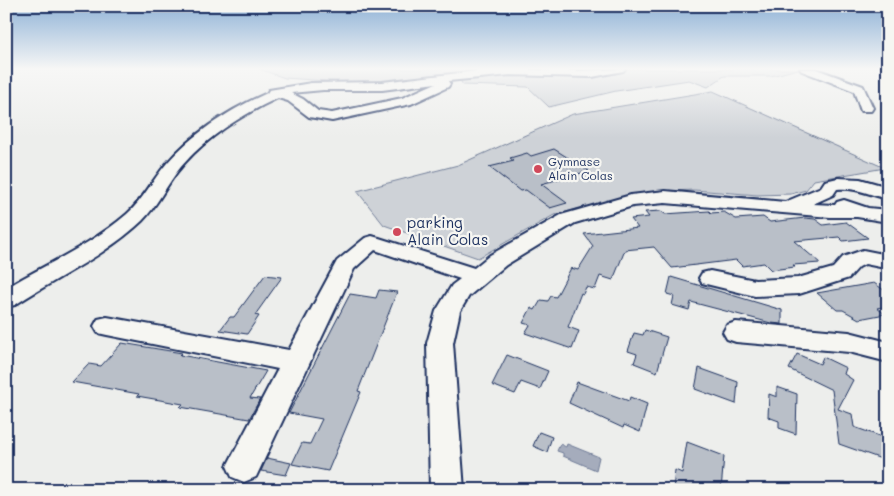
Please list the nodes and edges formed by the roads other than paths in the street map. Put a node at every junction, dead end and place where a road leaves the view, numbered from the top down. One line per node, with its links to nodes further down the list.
1 (270, 92): 5 (street)
2 (388, 92): 5 (street)
3 (426, 92): 5 (street)
4 (860, 92): 6 (street)
5 (284, 95): 15 (street)
6 (866, 108)
7 (827, 192): 8 (street); 9 (street); 10 (street)
8 (884, 192)
9 (780, 206): 10 (street); 13 (street)
10 (873, 214): 11 (street)
11 (888, 228)
12 (885, 261): 14 (street)
13 (476, 277): 19 (street); 21 (street)
14 (710, 278)
15 (6, 299)
16 (107, 326): 19 (street)
17 (736, 332): 18 (street)
18 (888, 352)
19 (298, 362): 20 (street)
20 (244, 466)
21 (447, 490)

